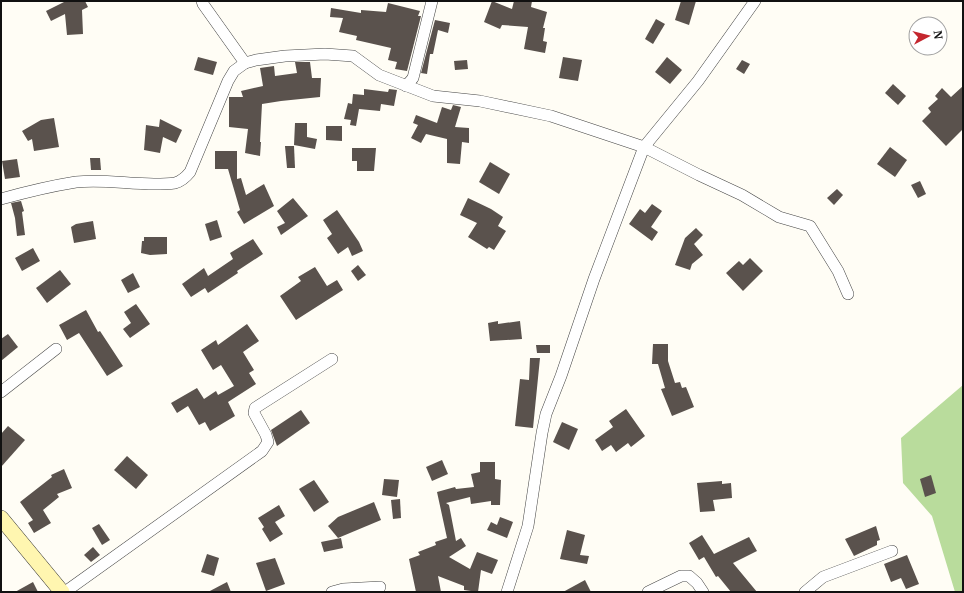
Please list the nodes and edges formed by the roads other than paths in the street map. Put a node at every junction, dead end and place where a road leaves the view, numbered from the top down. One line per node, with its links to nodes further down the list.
1 (202, 1): 4 (street)
2 (432, 1): 5 (street)
3 (755, 1): 6 (street)
4 (245, 63): 5 (street); 7 (street)
5 (406, 86): 6 (street)
6 (644, 147): 8 (street); 18 (street)
7 (1, 199)
8 (848, 294)
9 (56, 350): 11 (street)
10 (332, 359): 16 (street)
11 (1, 392)
12 (1, 518): 15 (main road)
13 (892, 551): 21 (street)
14 (380, 587): 17 (street)
15 (62, 592)
16 (65, 592)
17 (332, 592)
18 (507, 592)
19 (648, 592): 20 (street)
20 (703, 592)
21 (805, 592)

